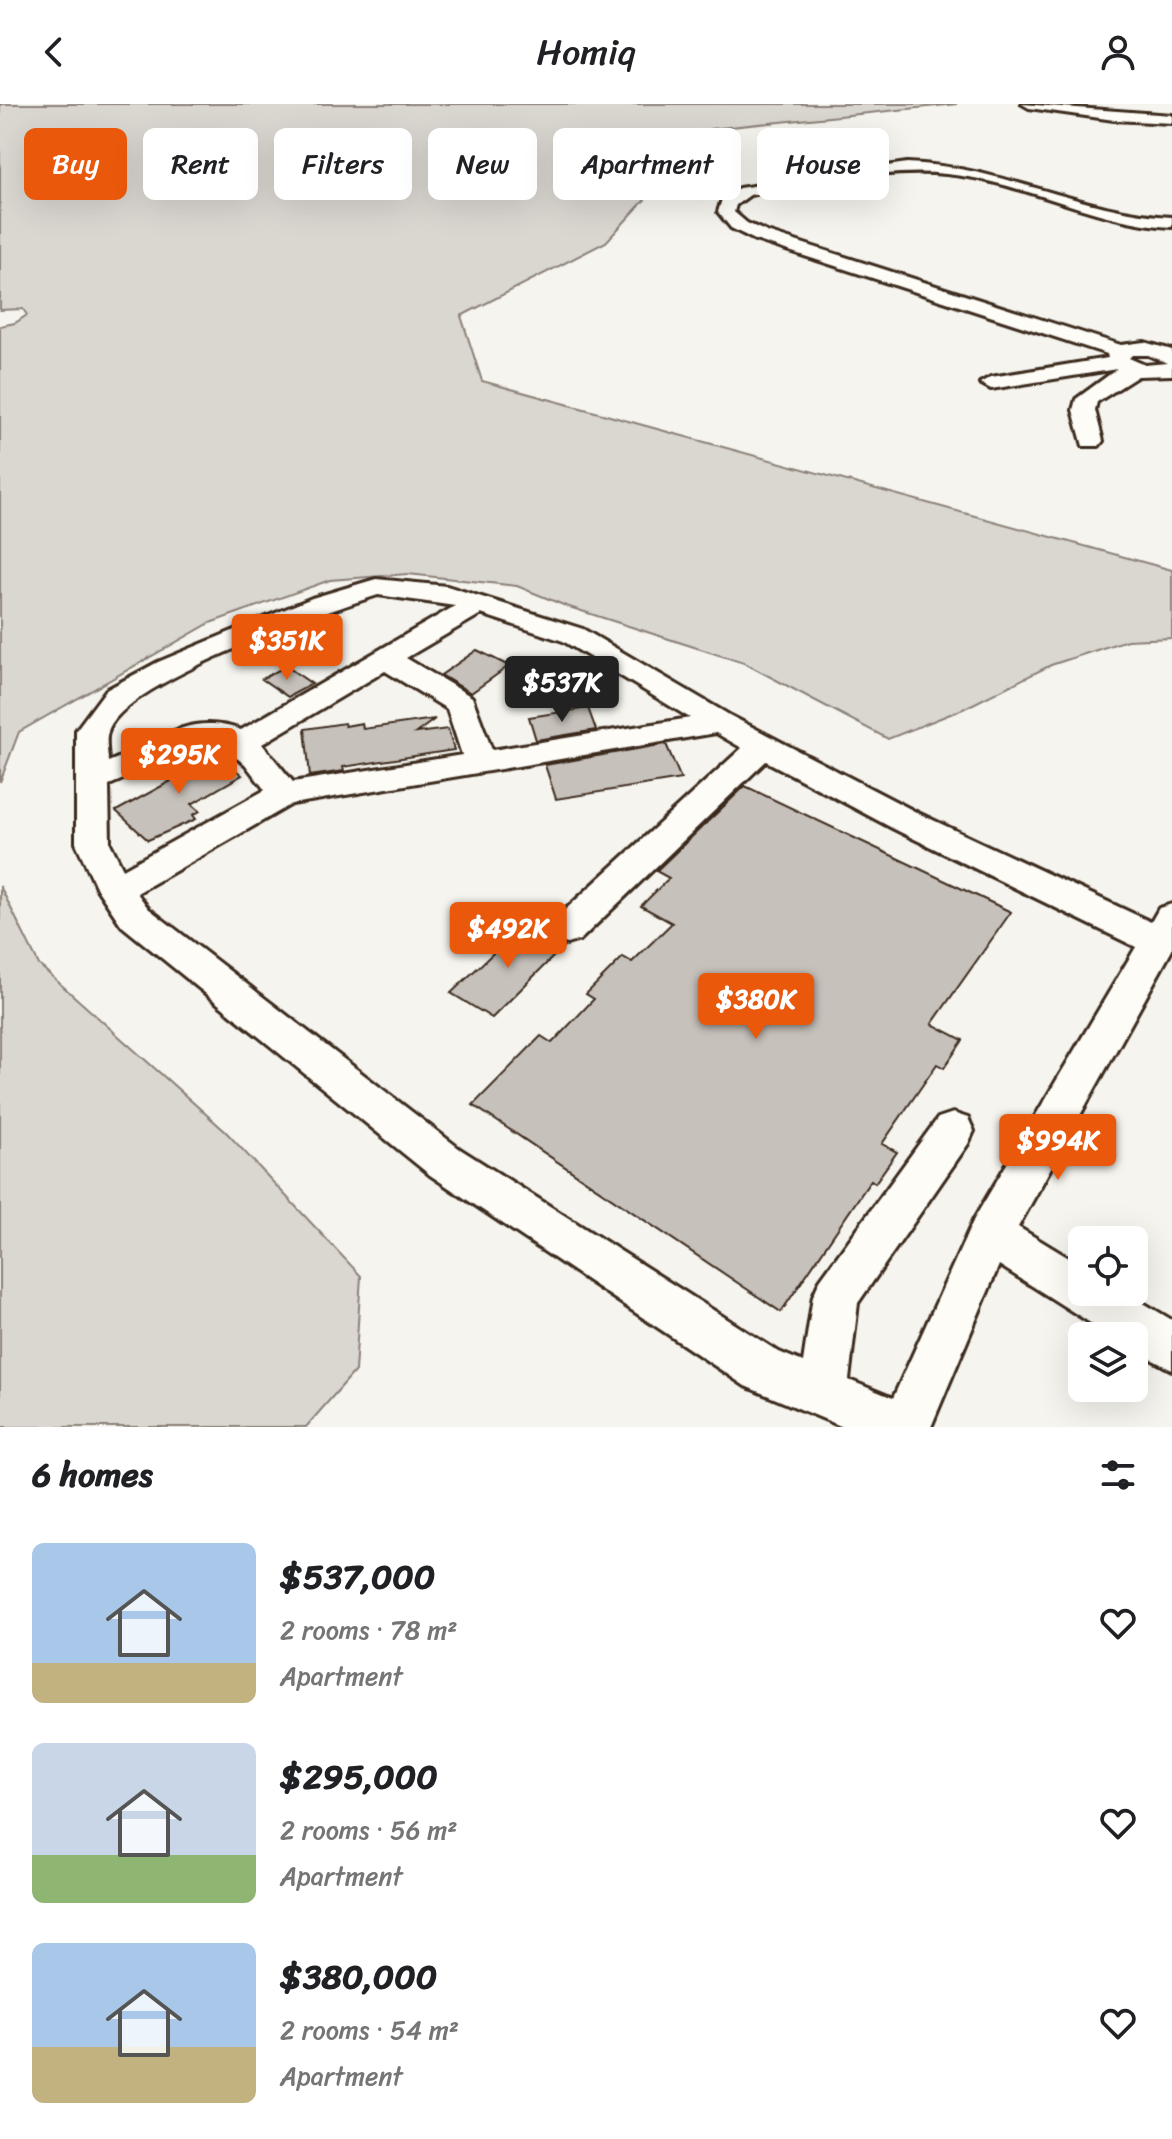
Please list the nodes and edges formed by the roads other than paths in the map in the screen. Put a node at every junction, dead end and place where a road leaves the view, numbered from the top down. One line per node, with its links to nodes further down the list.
1 (1029, 104): 3 (street)
2 (1137, 104): 3 (street)
3 (1172, 117)
4 (1172, 222): 6 (street)
5 (1169, 355): 6 (street)
6 (1125, 361): 7 (street); 8 (street)
7 (991, 383)
8 (1091, 441)
9 (476, 605): 10 (street); 11 (street); 15 (street)
10 (385, 658): 12 (street); 14 (street)
11 (720, 723): 13 (street); 14 (street)
12 (243, 742): 15 (street); 16 (street)
13 (763, 746): 18 (street); 19 (street)
14 (480, 762): 16 (street)
15 (91, 780): 17 (street)
16 (284, 794): 17 (street)
17 (115, 889): 25 (street)
18 (1165, 929): 21 (street)
19 (567, 930)
20 (953, 1131): 25 (street)
21 (990, 1234): 22 (street); 26 (street)
22 (1068, 1283)
23 (1105, 1306): 24 (street)
24 (1172, 1347)
25 (823, 1394): 26 (street)
26 (905, 1427)

